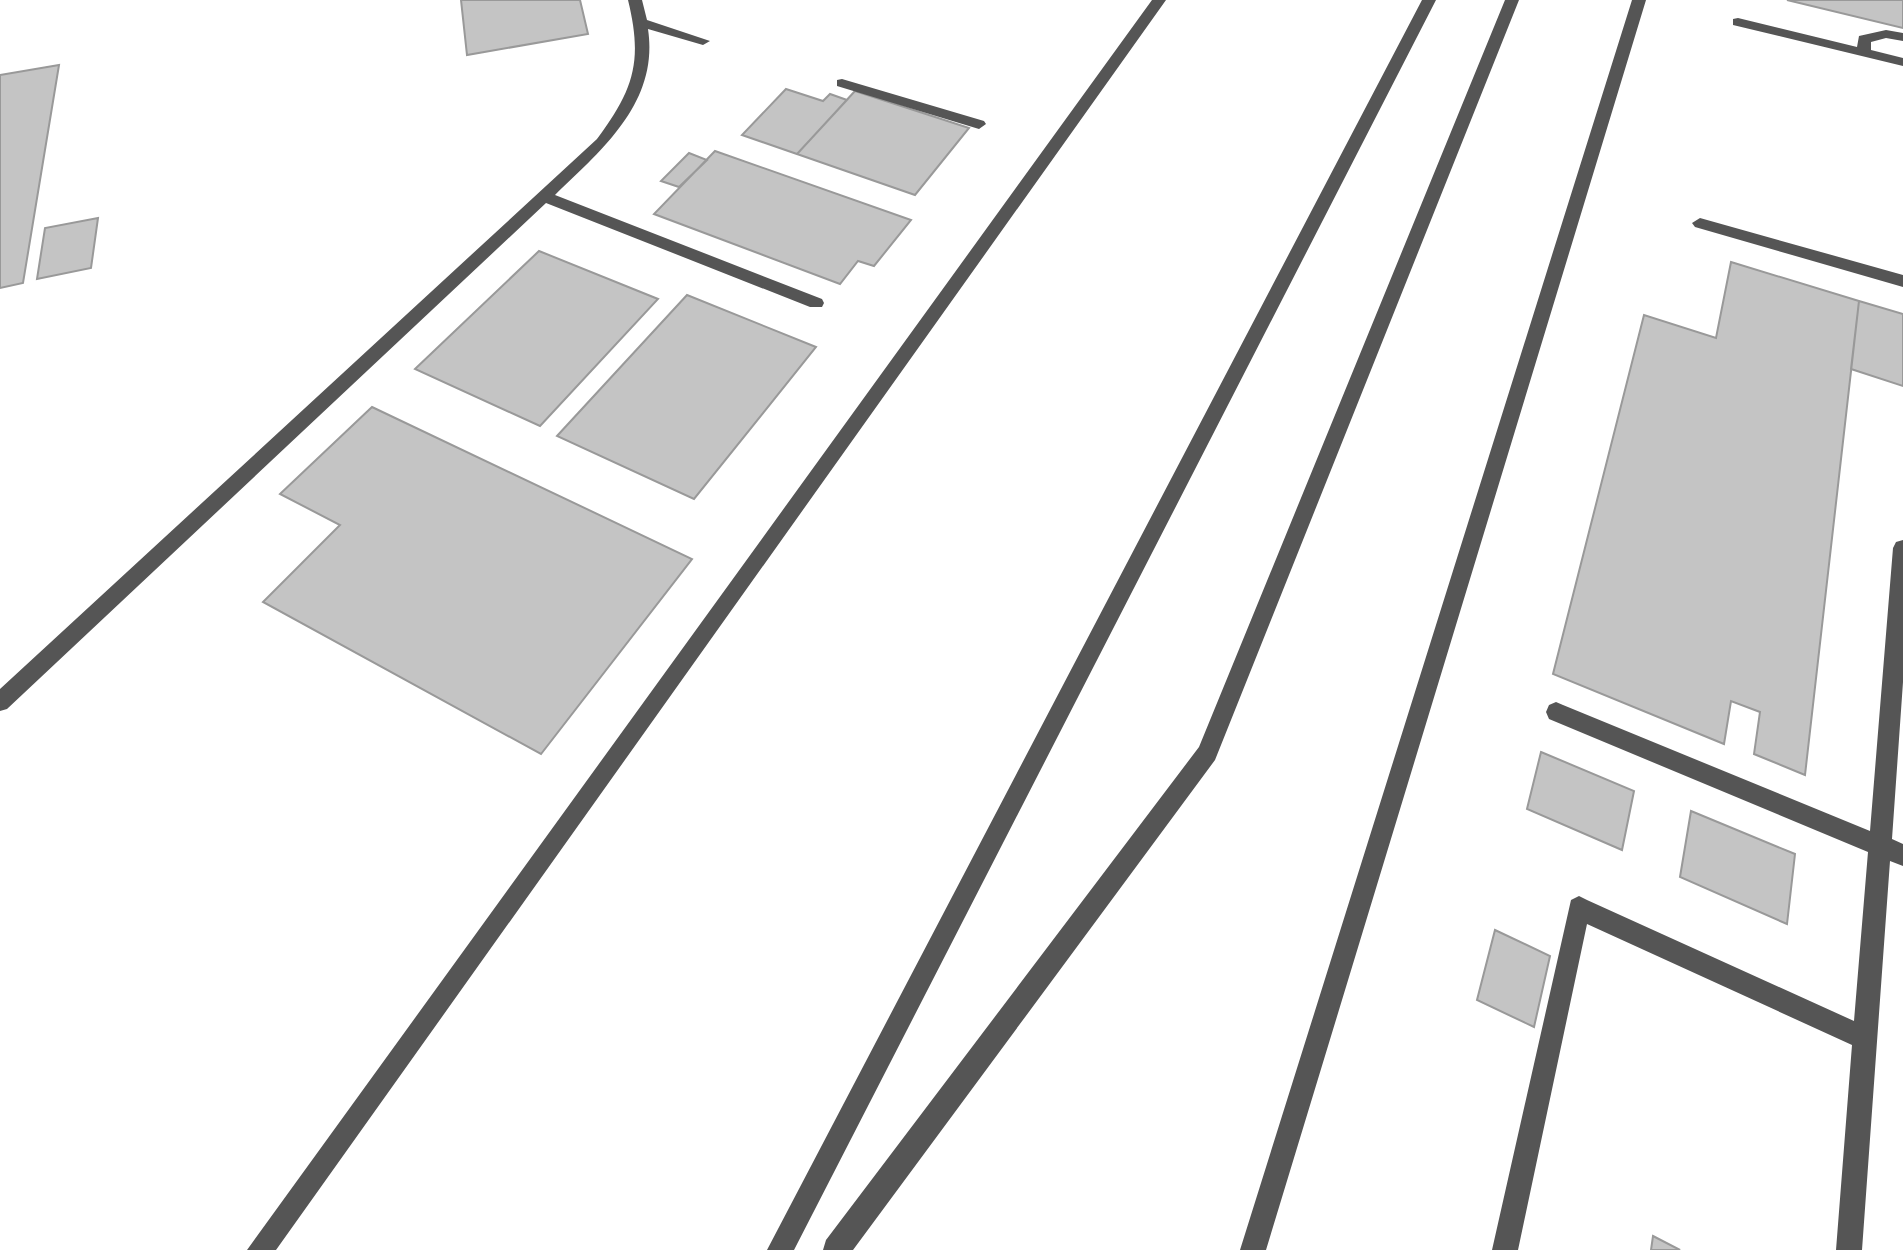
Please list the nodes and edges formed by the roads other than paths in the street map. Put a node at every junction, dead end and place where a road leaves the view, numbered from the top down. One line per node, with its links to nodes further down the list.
1 (635, 0): 7 (street)
2 (1159, 0): 24 (street)
3 (1429, 0): 25 (street)
4 (1512, 0): 26 (street)
5 (1639, 0): 27 (street)
6 (1738, 22): 10 (street)
7 (641, 23): 9 (street); 14 (street)
8 (1903, 37): 10 (street)
9 (703, 41)
10 (1864, 53): 11 (street)
11 (1903, 62)
12 (842, 83): 13 (street)
13 (979, 124)
14 (544, 196): 17 (street); 19 (street)
15 (1700, 223): 16 (street)
16 (1903, 281)
17 (816, 303)
18 (1903, 548): 21 (street)
19 (0, 702)
20 (1556, 712): 21 (street)
21 (1880, 846): 22 (street); 23 (street)
22 (1903, 855)
23 (1865, 1038): 28 (street); 29 (street)
24 (260, 1250)
25 (780, 1250)
26 (836, 1250)
27 (1253, 1250)
28 (1505, 1250)
29 (1849, 1250)

